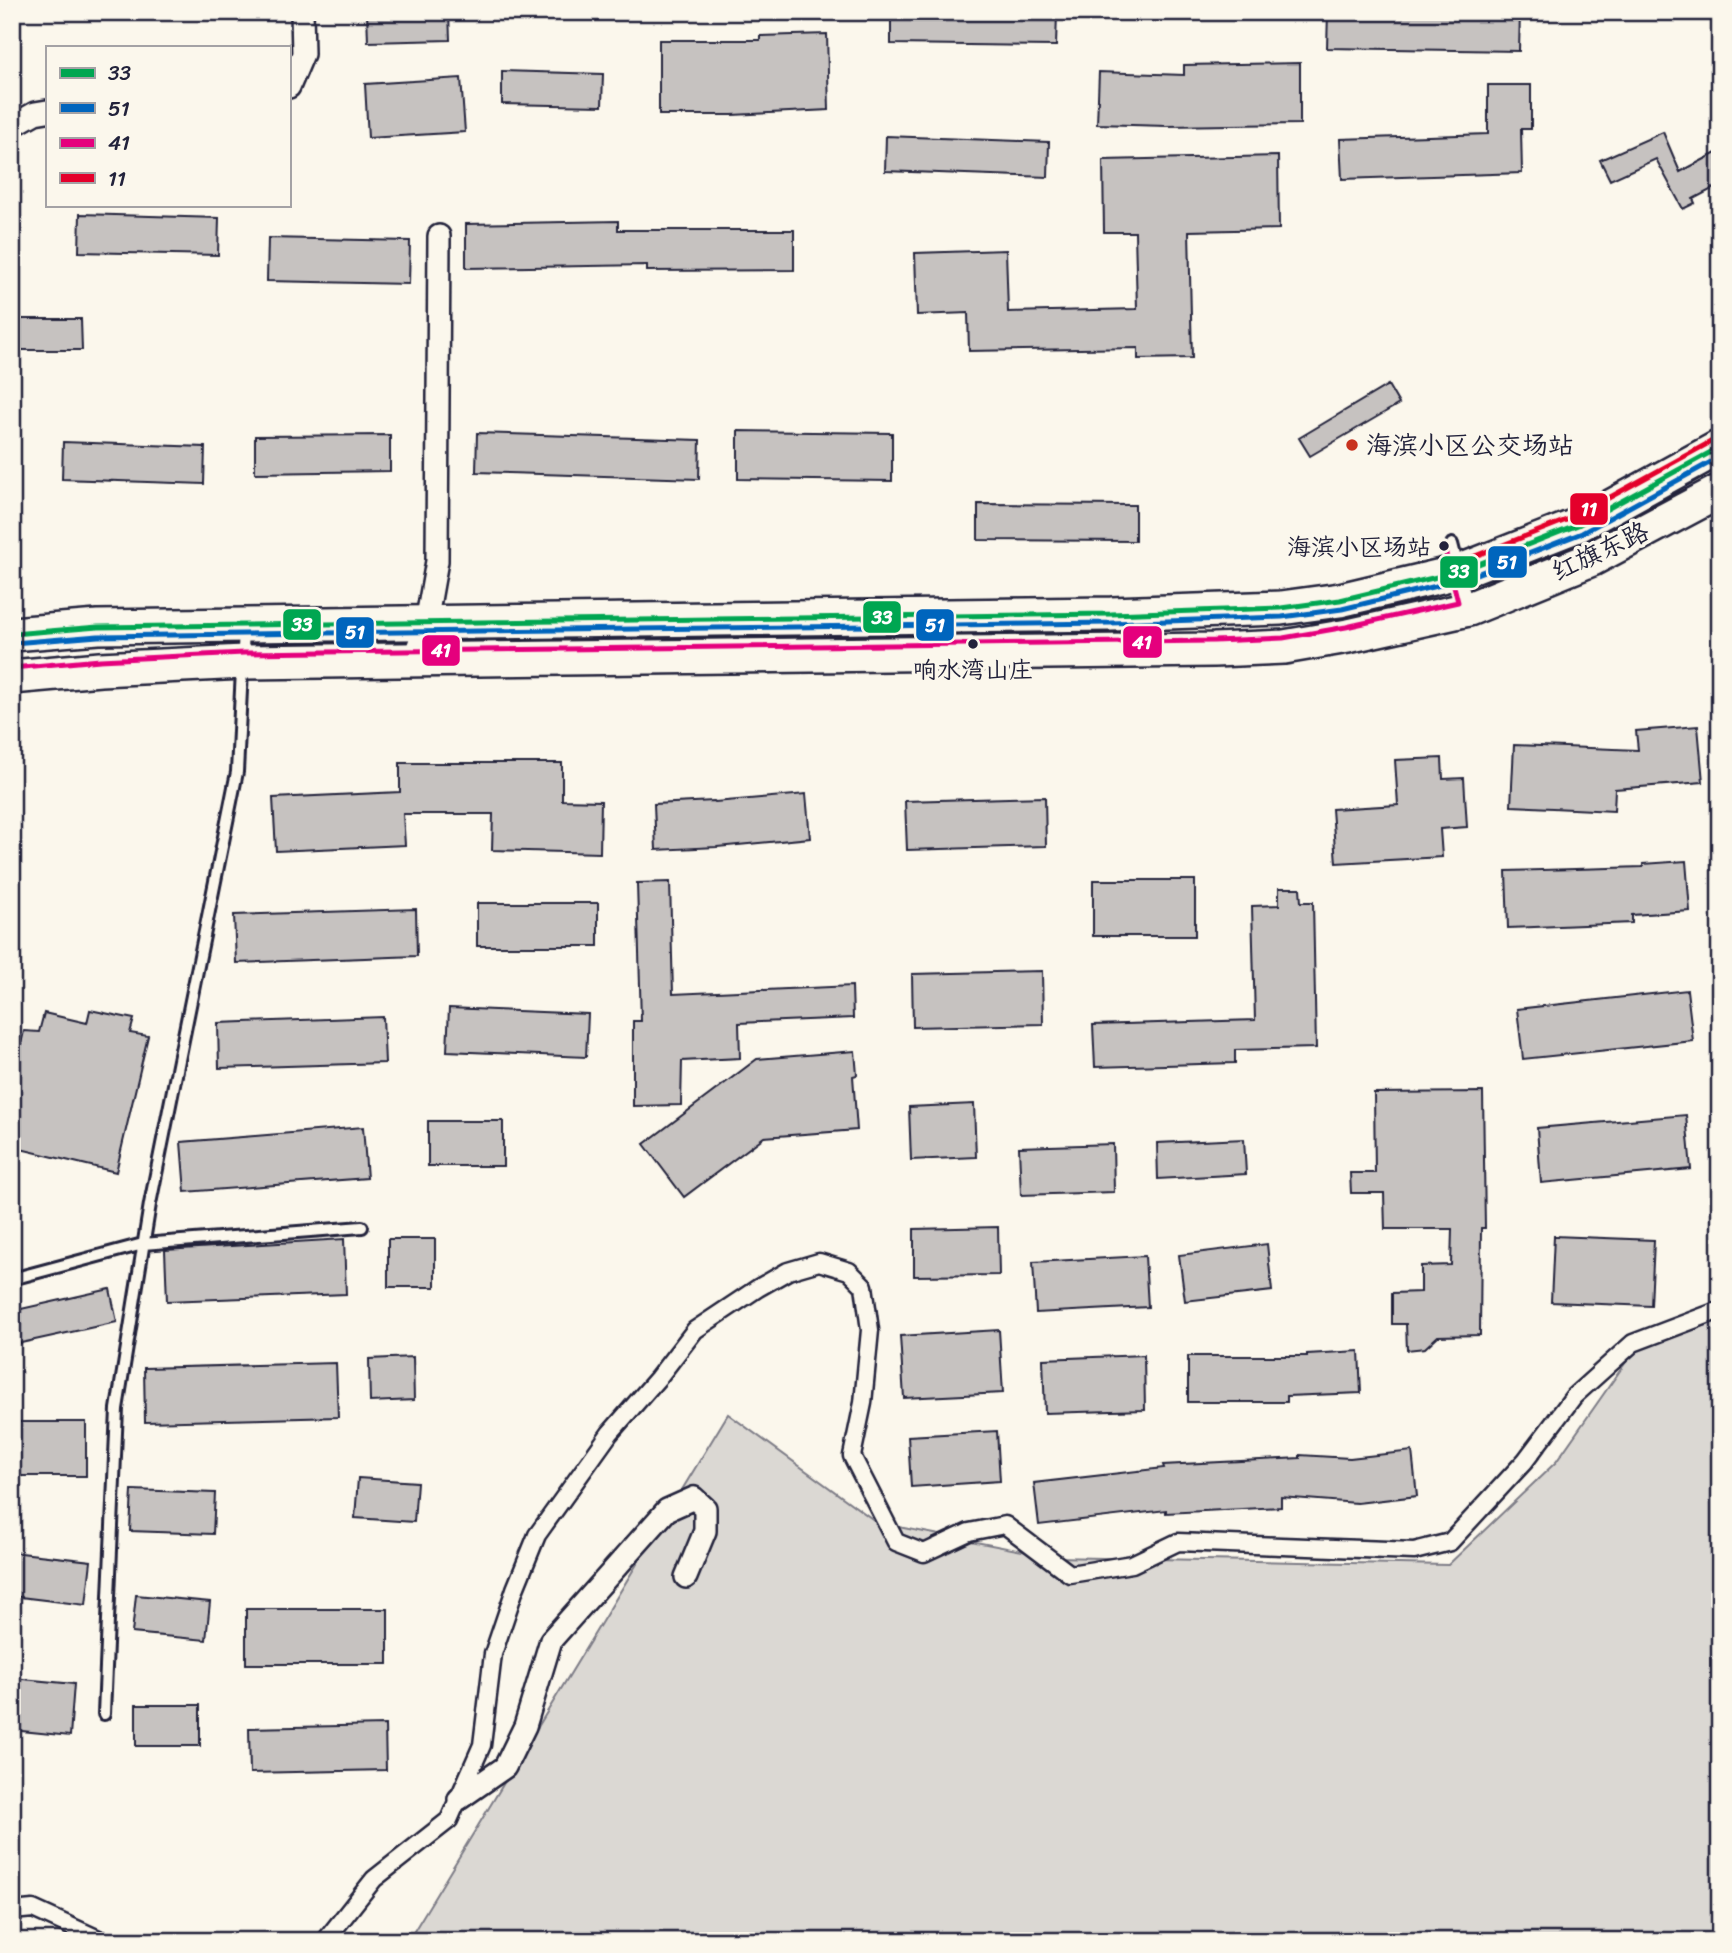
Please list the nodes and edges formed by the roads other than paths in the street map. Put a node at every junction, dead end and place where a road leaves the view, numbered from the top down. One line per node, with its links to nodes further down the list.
1 (302, 12): 2 (street)
2 (290, 86)
3 (46, 111): 4 (street)
4 (12, 126)
5 (439, 236): 10 (street)
6 (1720, 447): 8 (main road, 红旗东路)
7 (1720, 491): 9 (main road, 红旗东路)
8 (1455, 558): 9 (lane); 10 (main road, 红旗东路)
9 (1469, 609): 13 (main road, 红旗东路)
10 (425, 623): 11 (main road, 红旗东路); 13 (street)
11 (244, 625): 12 (main road, 红旗东路); 14 (lane)
12 (12, 634)
13 (413, 660): 14 (main road, 红旗东路)
14 (244, 662): 15 (main road, 红旗东路); 17 (lane)
15 (12, 677)
16 (362, 1227): 17 (lane)
17 (144, 1244): 18 (lane); 21 (lane)
18 (12, 1279)
19 (1720, 1310): 22 (street)
20 (685, 1577): 22 (street)
21 (104, 1714)
22 (459, 1799): 25 (street)
23 (12, 1911): 24 (street)
24 (103, 1941)
25 (324, 1941)

